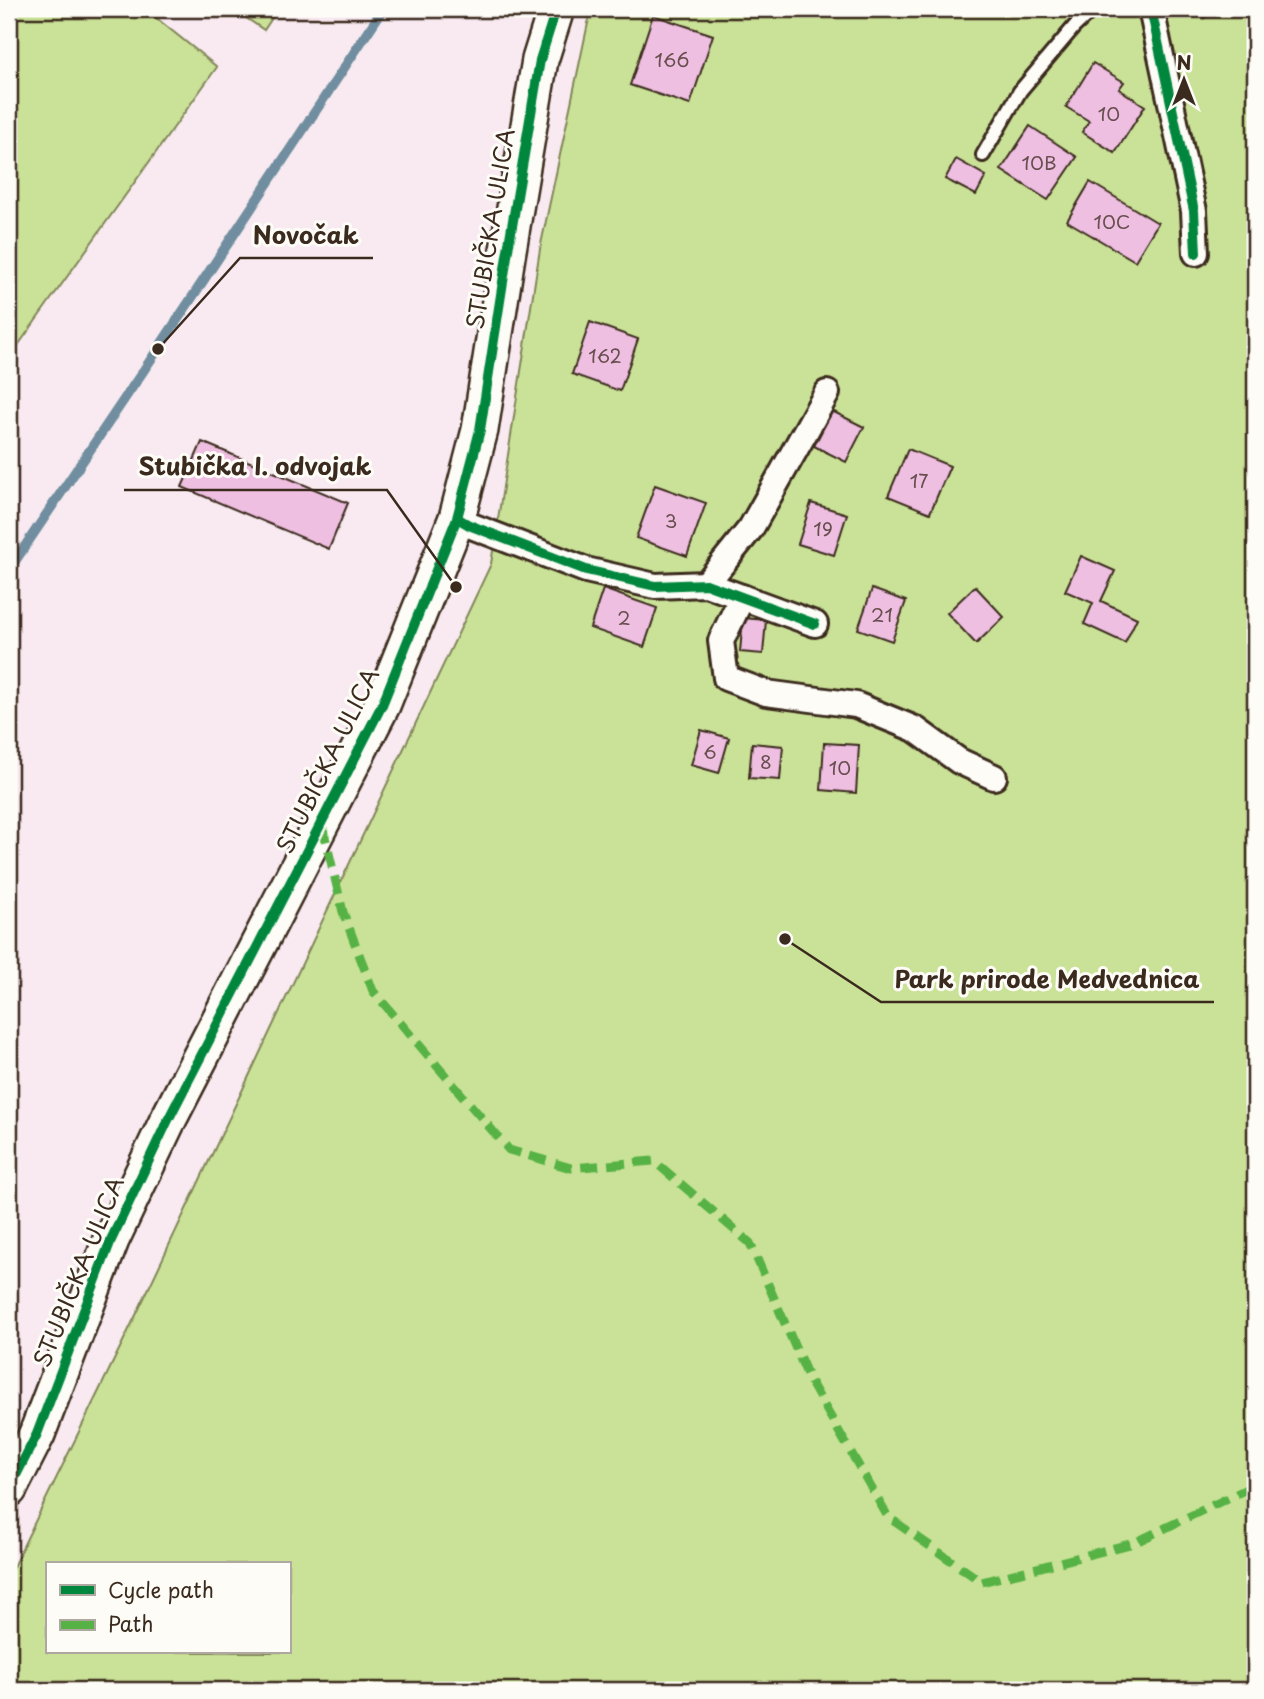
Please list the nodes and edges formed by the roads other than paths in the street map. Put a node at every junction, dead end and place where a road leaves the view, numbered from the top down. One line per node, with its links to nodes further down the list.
1 (556, 9): 7 (main road, STUBIČKA ULICA)
2 (1093, 9): 4 (lane)
3 (1151, 9): 5 (street)
4 (983, 155)
5 (1196, 253)
6 (827, 393): 8 (street)
7 (457, 518): 8 (street); 12 (main road, STUBIČKA ULICA)
8 (706, 584): 9 (street)
9 (742, 597): 10 (street); 11 (street)
10 (815, 624)
11 (994, 777)
12 (9, 1489)

